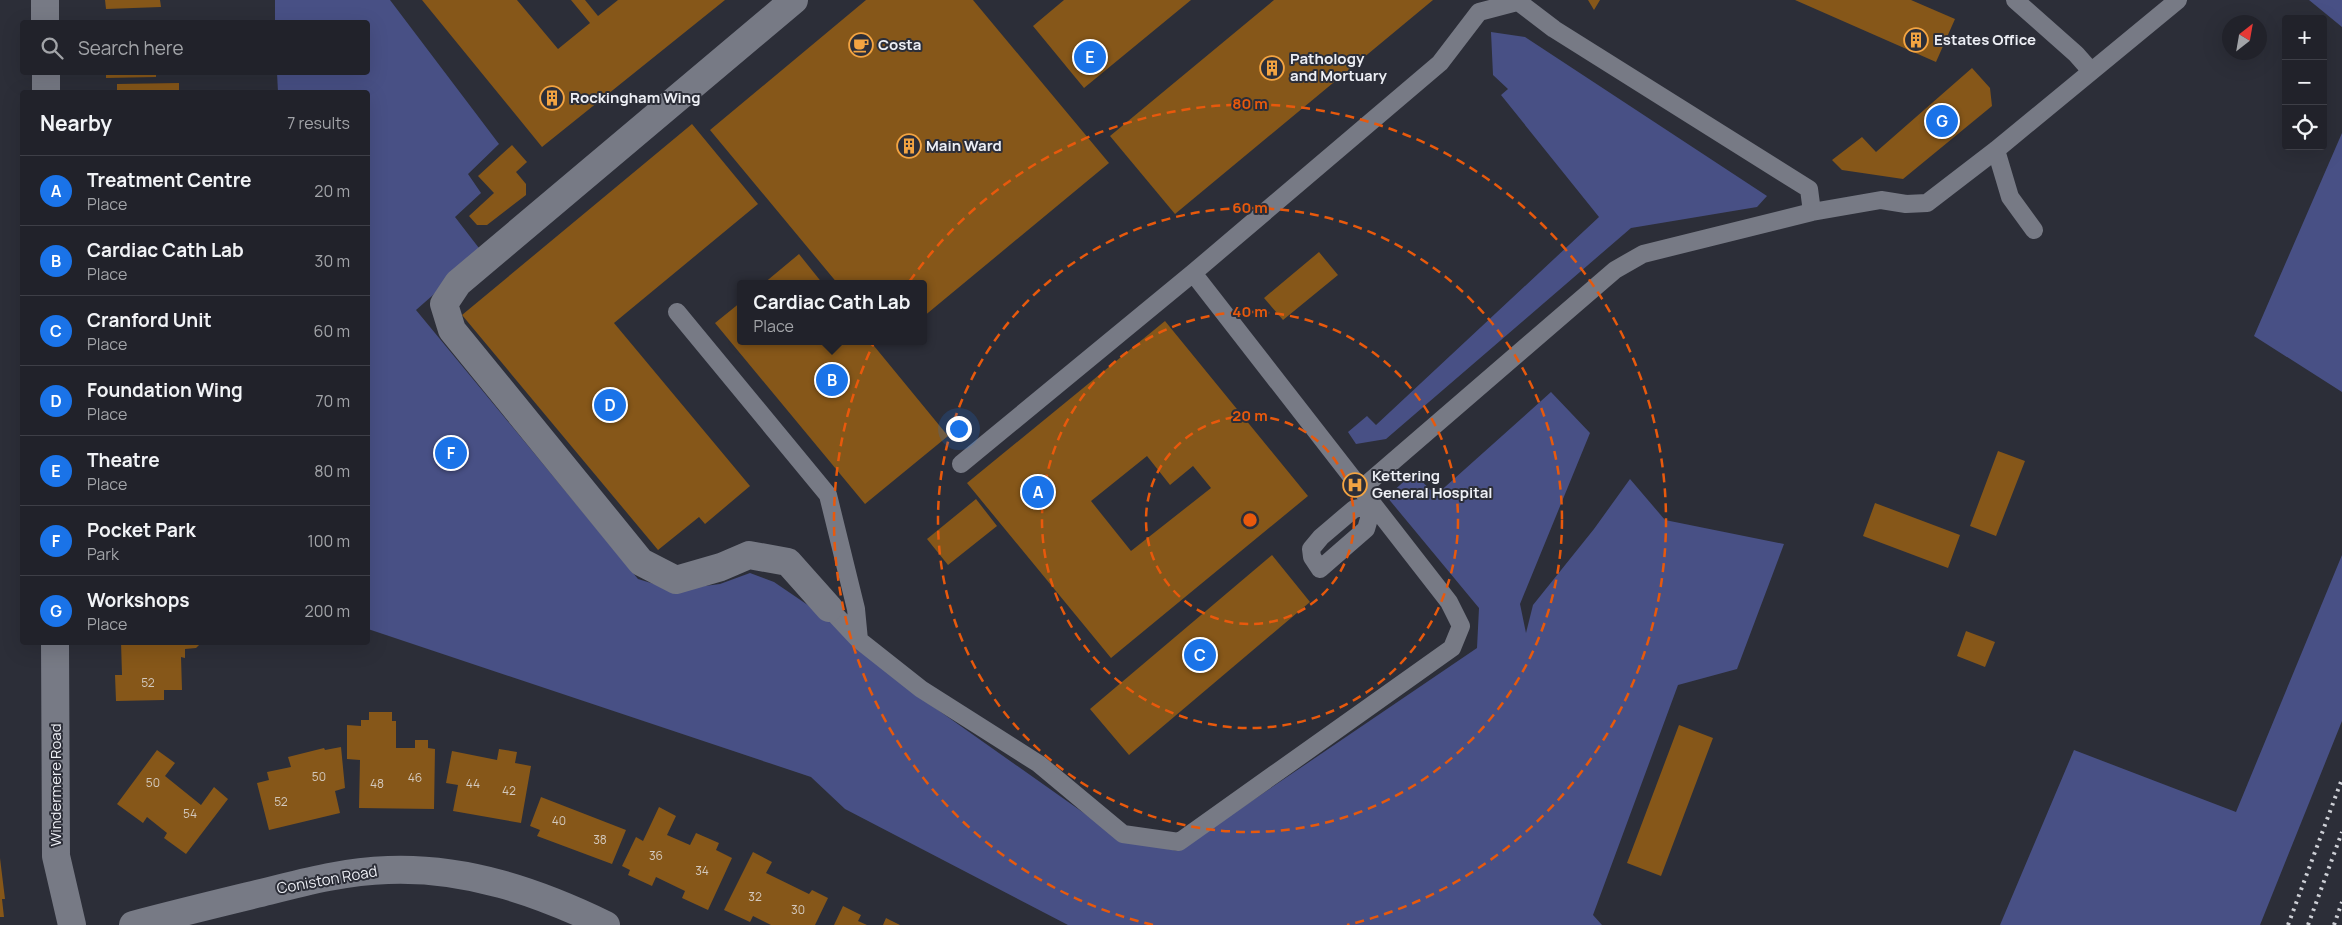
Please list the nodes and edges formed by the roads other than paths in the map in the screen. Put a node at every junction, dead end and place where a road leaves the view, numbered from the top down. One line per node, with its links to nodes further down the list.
1 (45, 0): 6 (street)
2 (794, 0): 17 (street)
3 (2015, 0): 7 (lane)
4 (2178, 0): 7 (lane)
5 (1517, 1): 11 (lane); 13 (lane)
6 (45, 20)
7 (2091, 71): 10 (lane)
8 (46, 75): 9 (street)
9 (46, 90)
10 (1996, 150): 11 (lane); 12 (lane)
11 (1812, 212): 16 (lane)
12 (2034, 230)
13 (1193, 273): 15 (lane); 16 (lane)
14 (677, 312): 18 (lane)
15 (961, 464)
16 (1361, 489): 18 (lane)
17 (829, 608): 18 (lane)
18 (859, 640)
19 (56, 645): 20 (street, Windermere Road)
20 (72, 925)
21 (133, 925): 22 (street, Coniston Road)
22 (606, 925)

